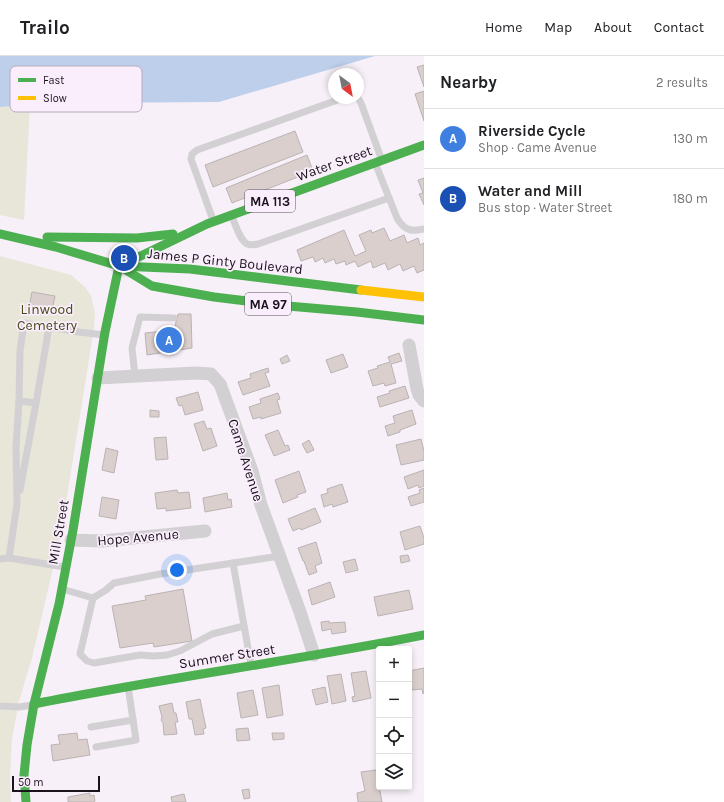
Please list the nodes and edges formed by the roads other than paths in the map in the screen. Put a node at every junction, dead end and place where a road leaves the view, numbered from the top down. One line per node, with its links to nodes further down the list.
1 (328, 103): 7 (lane)
2 (361, 104): 4 (lane)
3 (424, 145): 4 (main road, Water Street / MA 113)
4 (378, 161): 5 (lane); 6 (main road, Water Street / MA 113)
5 (389, 198): 6 (lane); 8 (lane)
6 (232, 215): 7 (main road, Water Street / MA 113)
7 (214, 221): 9 (main road, Water Street / MA 113)
8 (424, 229)
9 (186, 233): 10 (main road, Water Street); 11 (main road, Water Street / MA 113)
10 (2, 234): 11 (main road, Water Street / MA 97)
11 (119, 266): 12 (main road, James P Ginty Boulevard / MA 97); 14 (main road, James P Ginty Boulevard / MA 97); 16 (main road, Mill Street)
12 (424, 297)
13 (174, 318): 18 (lane)
14 (424, 320)
15 (49, 327): 16 (lane); 20 (lane); 22 (lane)
16 (104, 335): 19 (main road, Mill Street)
17 (409, 345): 21 (street)
18 (135, 376): 19 (street, Came Avenue); 26 (street, Came Avenue)
19 (98, 378): 25 (main road, Mill Street)
20 (19, 401): 22 (lane); 23 (lane)
21 (424, 401)
22 (36, 403): 23 (lane)
23 (17, 504): 27 (lane)
24 (205, 531): 25 (street, Hope Avenue)
25 (72, 540): 30 (main road, Mill Street)
26 (280, 556): 29 (lane); 35 (street, Came Avenue)
27 (9, 558): 28 (lane); 30 (lane)
28 (0, 559)
29 (233, 563): 32 (lane); 33 (lane)
30 (66, 567): 31 (main road, Mill Street)
31 (62, 589): 32 (lane); 38 (main road, Mill Street)
32 (93, 598): 33 (lane)
33 (244, 626): 36 (lane)
34 (424, 635): 35 (main road, Summer Street)
35 (314, 655): 36 (main road, Summer Street)
36 (251, 666): 37 (main road, Summer Street)
37 (128, 686): 38 (main road, Summer Street); 40 (lane)
38 (34, 704): 39 (lane); 43 (main road, Mill Street)
39 (0, 706)
40 (133, 720): 41 (lane); 42 (lane)
41 (91, 727)
42 (96, 747)
43 (26, 802)

